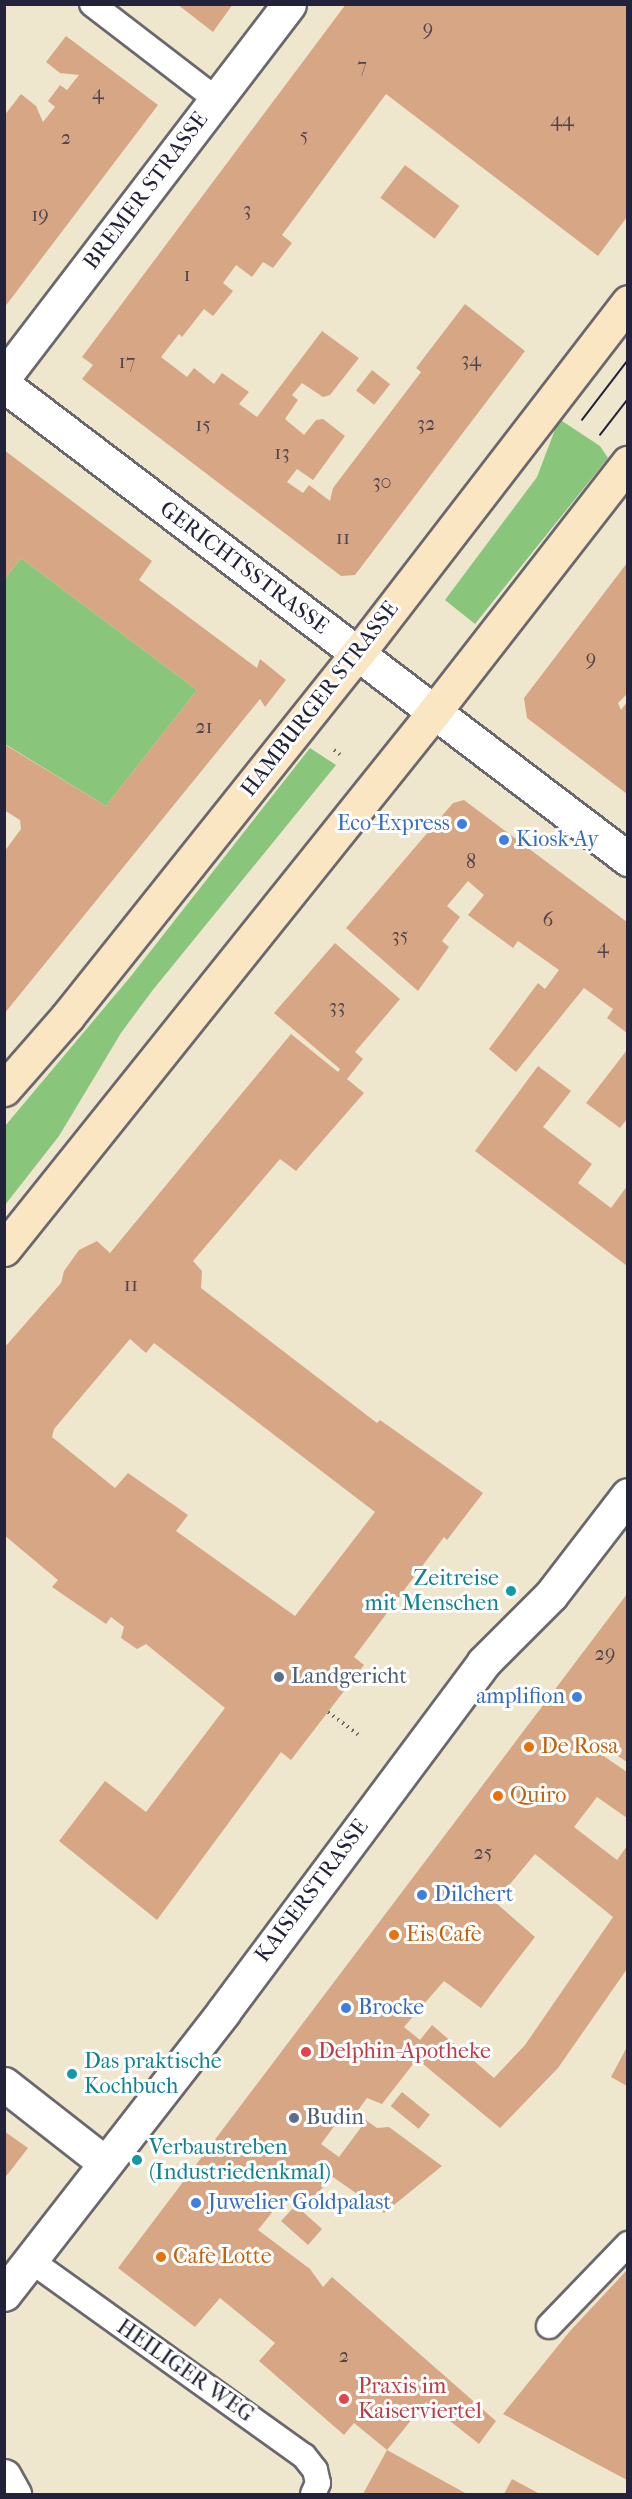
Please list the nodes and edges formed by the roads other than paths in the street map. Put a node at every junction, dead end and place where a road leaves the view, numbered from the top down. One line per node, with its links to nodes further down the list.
1 (92, 4): 3 (lane)
2 (289, 4): 3 (street, BREMER STRASSE)
3 (216, 99): 5 (street, BREMER STRASSE)
4 (627, 302): 8 (main road, HAMBURGER STRASSE)
5 (4, 377)
6 (4, 385): 8 (street, GERICHTSSTRASSE)
7 (627, 462): 9 (main road)
8 (358, 653): 9 (street, GERICHTSSTRASSE); 11 (main road, HAMBURGER STRASSE)
9 (434, 712): 10 (street, GERICHTSSTRASSE); 12 (main road)
10 (627, 859)
11 (4, 1089)
12 (4, 1249)
13 (627, 1495): 15 (street, KAISERSTRASSE)
14 (4, 2084): 15 (street)
15 (104, 2162): 17 (street, KAISERSTRASSE)
16 (627, 2244): 19 (lane)
17 (30, 2260): 18 (street, KAISERSTRASSE); 22 (lane, HEILIGER WEG)
18 (4, 2295)
19 (549, 2326)
20 (4, 2476): 21 (street)
21 (14, 2494)
22 (313, 2494)

